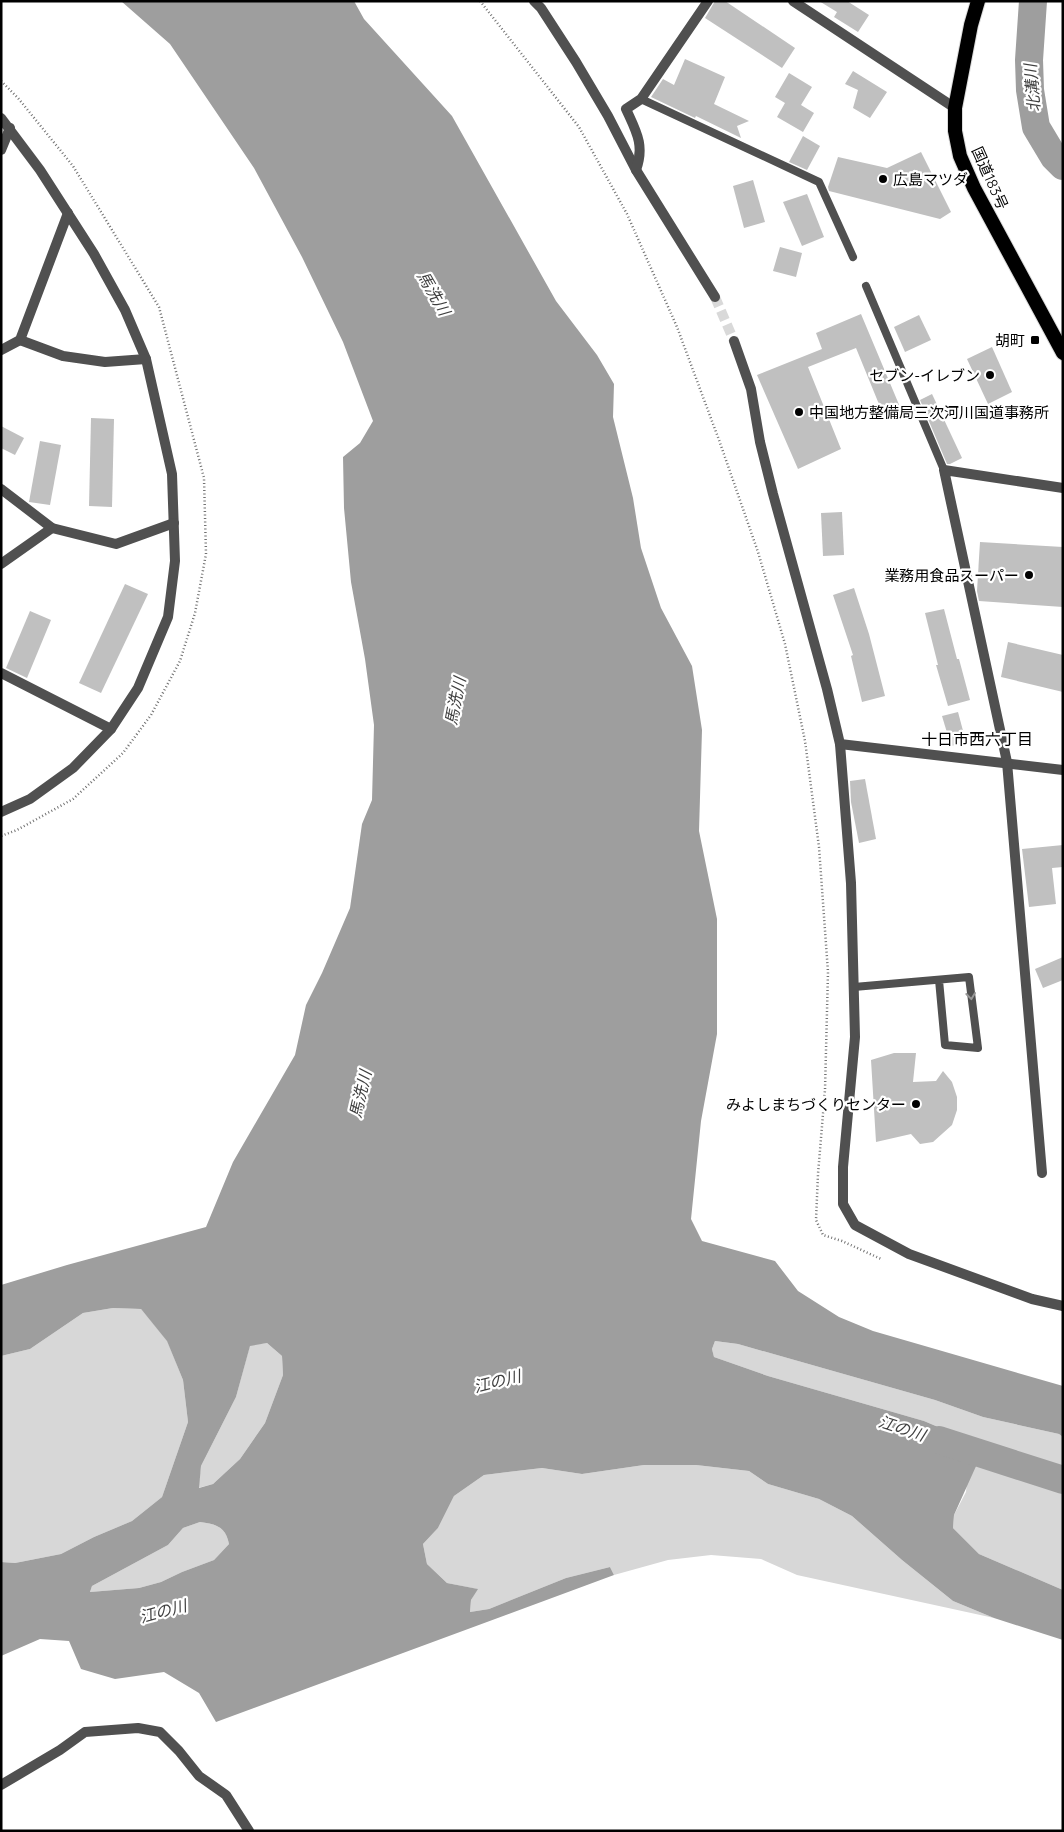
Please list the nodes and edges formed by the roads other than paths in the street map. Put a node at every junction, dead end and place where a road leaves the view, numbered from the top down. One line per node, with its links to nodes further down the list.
1 (534, 1): 10 (street)
2 (708, 1): 5 (street)
3 (793, 1): 6 (street)
4 (978, 1): 6 (highway, 国道183号)
5 (640, 99): 10 (street); 12 (lane)
6 (955, 108): 18 (highway, 国道183号)
7 (1, 118): 8 (street)
8 (10, 128): 9 (street); 11 (street)
9 (1, 150)
10 (636, 170): 14 (street)
11 (68, 213): 15 (street); 19 (street)
12 (853, 258)
13 (866, 286): 20 (lane)
14 (715, 297)
15 (20, 340): 17 (street); 19 (street)
16 (734, 341): 28 (street)
17 (1, 350)
18 (1063, 353)
19 (146, 359): 23 (street)
20 (944, 470): 21 (street); 29 (street)
21 (1063, 488)
22 (1, 489): 24 (street)
23 (174, 523): 24 (street); 27 (street)
24 (52, 528): 25 (street)
25 (1, 564)
26 (1, 674): 27 (street)
27 (111, 729): 31 (street)
28 (840, 744): 29 (street); 33 (street)
29 (1007, 762): 30 (street); 34 (street)
30 (1063, 770)
31 (1, 812)
32 (939, 980): 32 (lane, one-way to 32); 33 (lane)
33 (854, 987): 35 (street)
34 (1042, 1173)
35 (1063, 1306)
36 (1, 1785): 37 (street)
37 (249, 1831)

